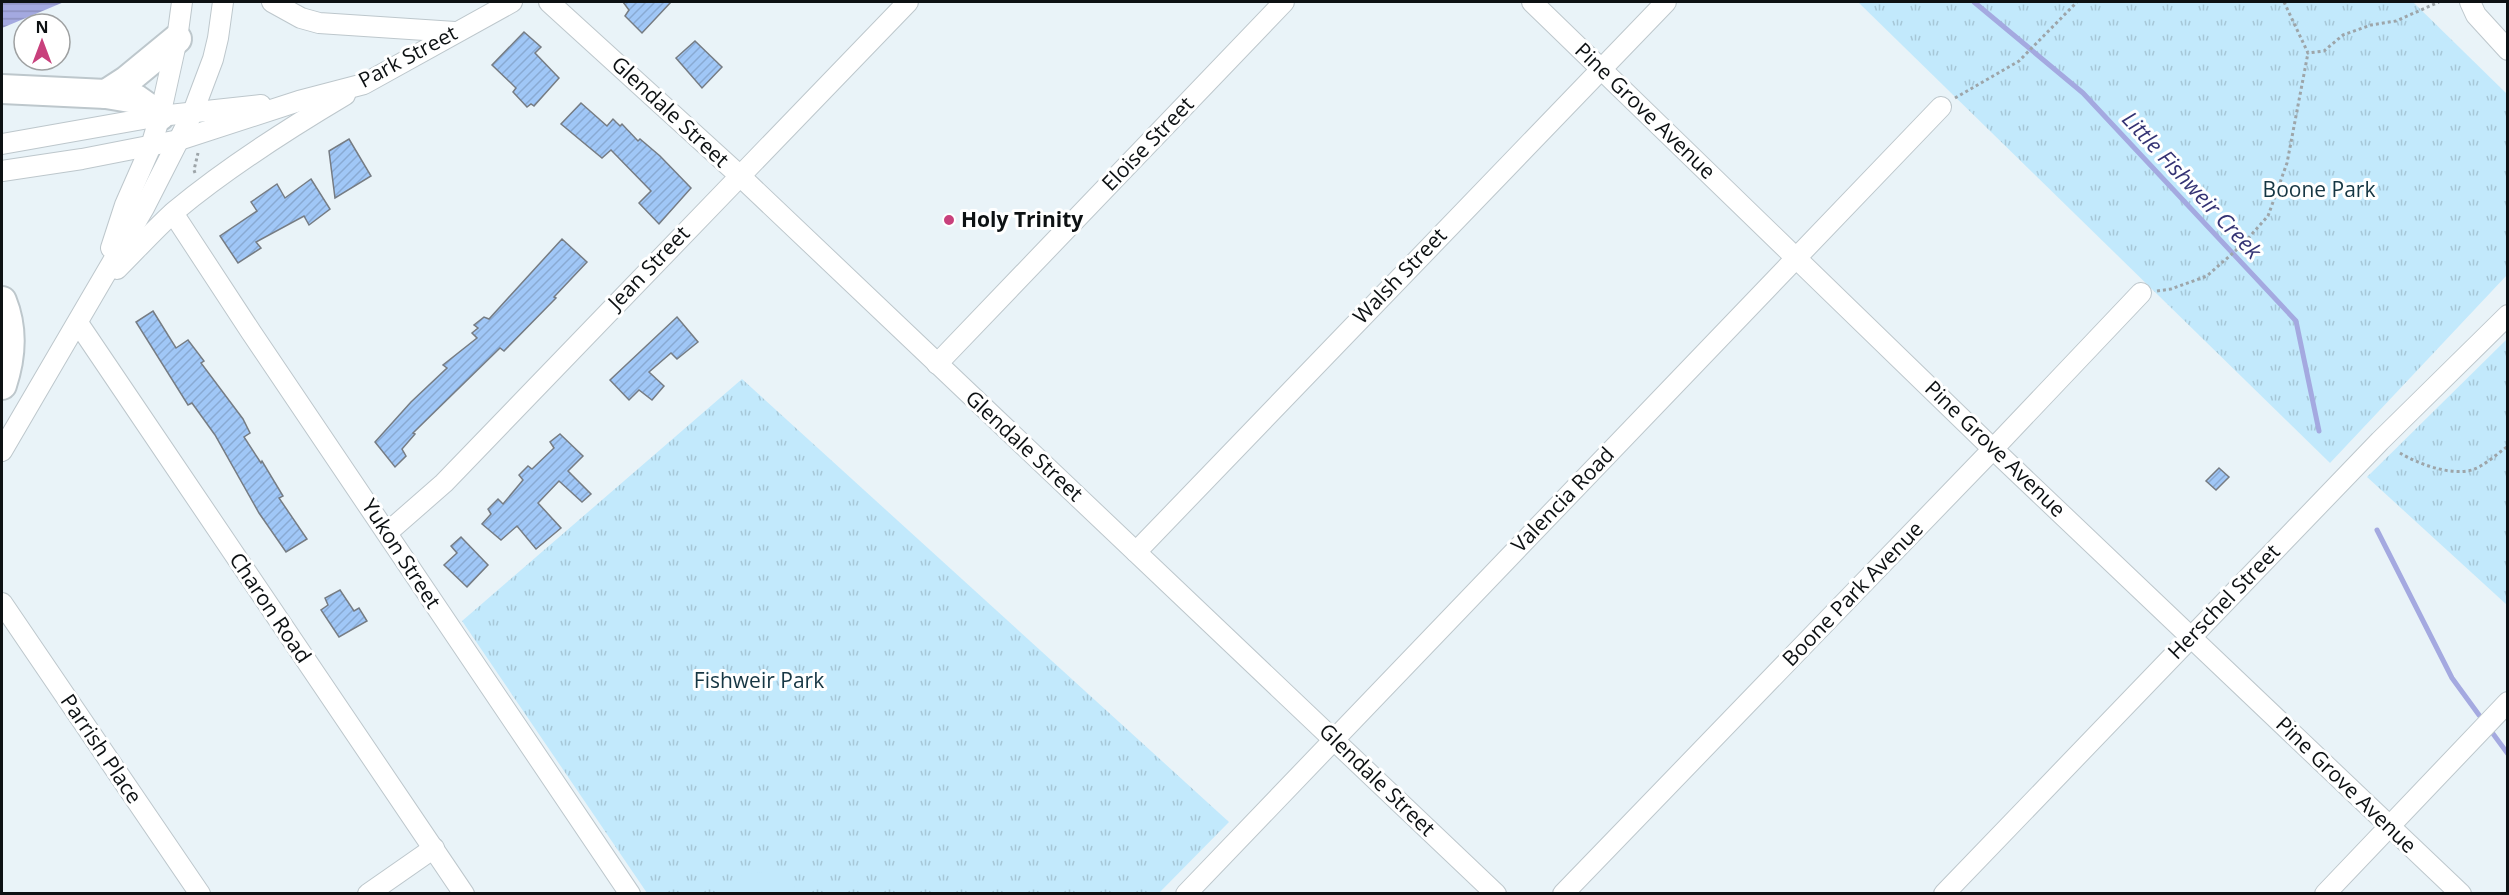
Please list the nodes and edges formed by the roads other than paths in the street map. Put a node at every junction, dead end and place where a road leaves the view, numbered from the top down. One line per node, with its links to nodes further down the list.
1 (182, 2): 12 (street)
2 (222, 2): 20 (street)
3 (272, 2): 11 (street)
4 (512, 2): 11 (street, Park Street)
5 (549, 2): 26 (street, Glendale Street)
6 (908, 2): 26 (street, Jean Street)
7 (1284, 2): 34 (street, Eloise Street)
8 (1532, 2): 14 (street, Pine Grove Avenue)
9 (1666, 2): 14 (street, Walsh Street)
10 (2470, 2): 13 (street)
11 (455, 32): 15 (street, Park Street)
12 (177, 39): 17 (highway); 21 (street)
13 (2508, 50)
14 (1600, 67): 28 (street, Pine Grove Avenue); 39 (street, Walsh Street)
15 (364, 84): 18 (street, Park Street); 27 (street)
16 (2, 89): 17 (highway)
17 (105, 94): 21 (highway)
18 (299, 101): 20 (street, Park Street); 22 (street, Park Street)
19 (1941, 107): 28 (street, Valencia Road)
20 (193, 112): 21 (street, Park Street); 22 (street)
21 (160, 116): 23 (street, Park Street); 24 (street)
22 (179, 140): 24 (street, Park Street); 29 (street)
23 (2, 144)
24 (151, 146): 25 (street, Park Street); 29 (street)
25 (2, 171)
26 (739, 175): 34 (street, Glendale Street); 38 (street, Jean Street)
27 (174, 213): 29 (street); 38 (street, Yukon Street)
28 (1797, 256): 36 (street, Pine Grove Avenue); 43 (street, Valencia Road)
29 (98, 288): 33 (street)
30 (2141, 293): 36 (street, Boone Park Avenue)
31 (2, 301): 35 (highway)
32 (2508, 315): 41 (street, Herschel Street)
33 (78, 322): 37 (street); 45 (street, Charon Road)
34 (936, 364): 39 (street, Glendale Street)
35 (2, 385)
36 (1994, 448): 41 (street, Pine Grove Avenue); 52 (street, Boone Park Avenue)
37 (2, 451)
38 (388, 532): 49 (street, Yukon Street)
39 (1136, 552): 43 (street, Glendale Street)
40 (2, 603): 46 (street, Parrish Place)
41 (2190, 636): 44 (street, Pine Grove Avenue); 53 (street, Herschel Street)
42 (2508, 702): 44 (street)
43 (1335, 739): 50 (street, Valencia Road); 51 (street, Glendale Street)
44 (2390, 826): 54 (street); 55 (street, Pine Grove Avenue)
45 (434, 848): 47 (street); 48 (street, Charon Road)
46 (200, 894)
47 (368, 894)
48 (464, 894)
49 (630, 894)
50 (1185, 894)
51 (1496, 894)
52 (1563, 894)
53 (1944, 894)
54 (2325, 894)
55 (2461, 894)

